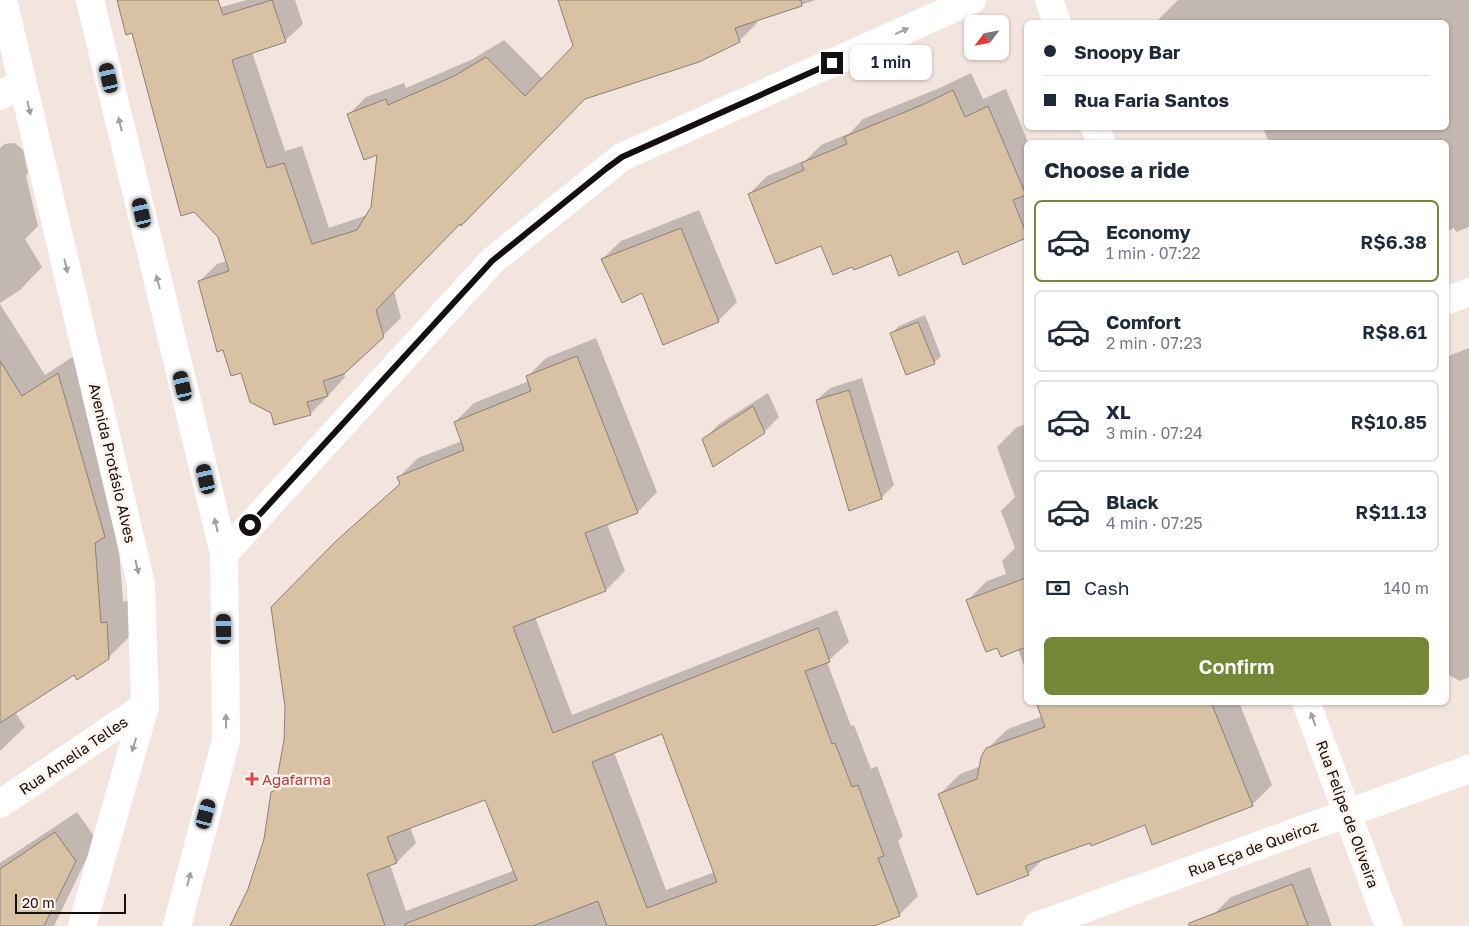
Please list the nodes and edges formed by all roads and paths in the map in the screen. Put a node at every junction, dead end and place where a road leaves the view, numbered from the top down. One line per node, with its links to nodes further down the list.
1 (3, 0): 6 (street, Avenida Protásio Alves)
2 (90, 0): 10 (street, one-way to 2)
3 (972, 0): 10 (street, one-way to 3)
4 (1048, 0): 5 (street)
5 (1056, 20)
6 (7, 39): 7 (street, Avenida Protásio Alves)
7 (11, 89): 12 (street, Avenida Protásio Alves, one-way to 12)
8 (1469, 292): 9 (street)
9 (1449, 300)
10 (224, 554): 17 (street, one-way to 10)
11 (1307, 705): 15 (street, Rua Felipe de Oliveira, one-way to 11)
12 (145, 706): 14 (street, Rua Amelia Telles); 16 (street, Avenida Protásio Alves, one-way to 16)
13 (1469, 769): 15 (street, Rua Eça de Queiroz)
14 (0, 804)
15 (1348, 814): 18 (street, Rua Eça de Queiroz); 19 (street, Rua Felipe de Oliveira)
16 (82, 926)
17 (176, 926)
18 (1037, 926)
19 (1389, 926)

